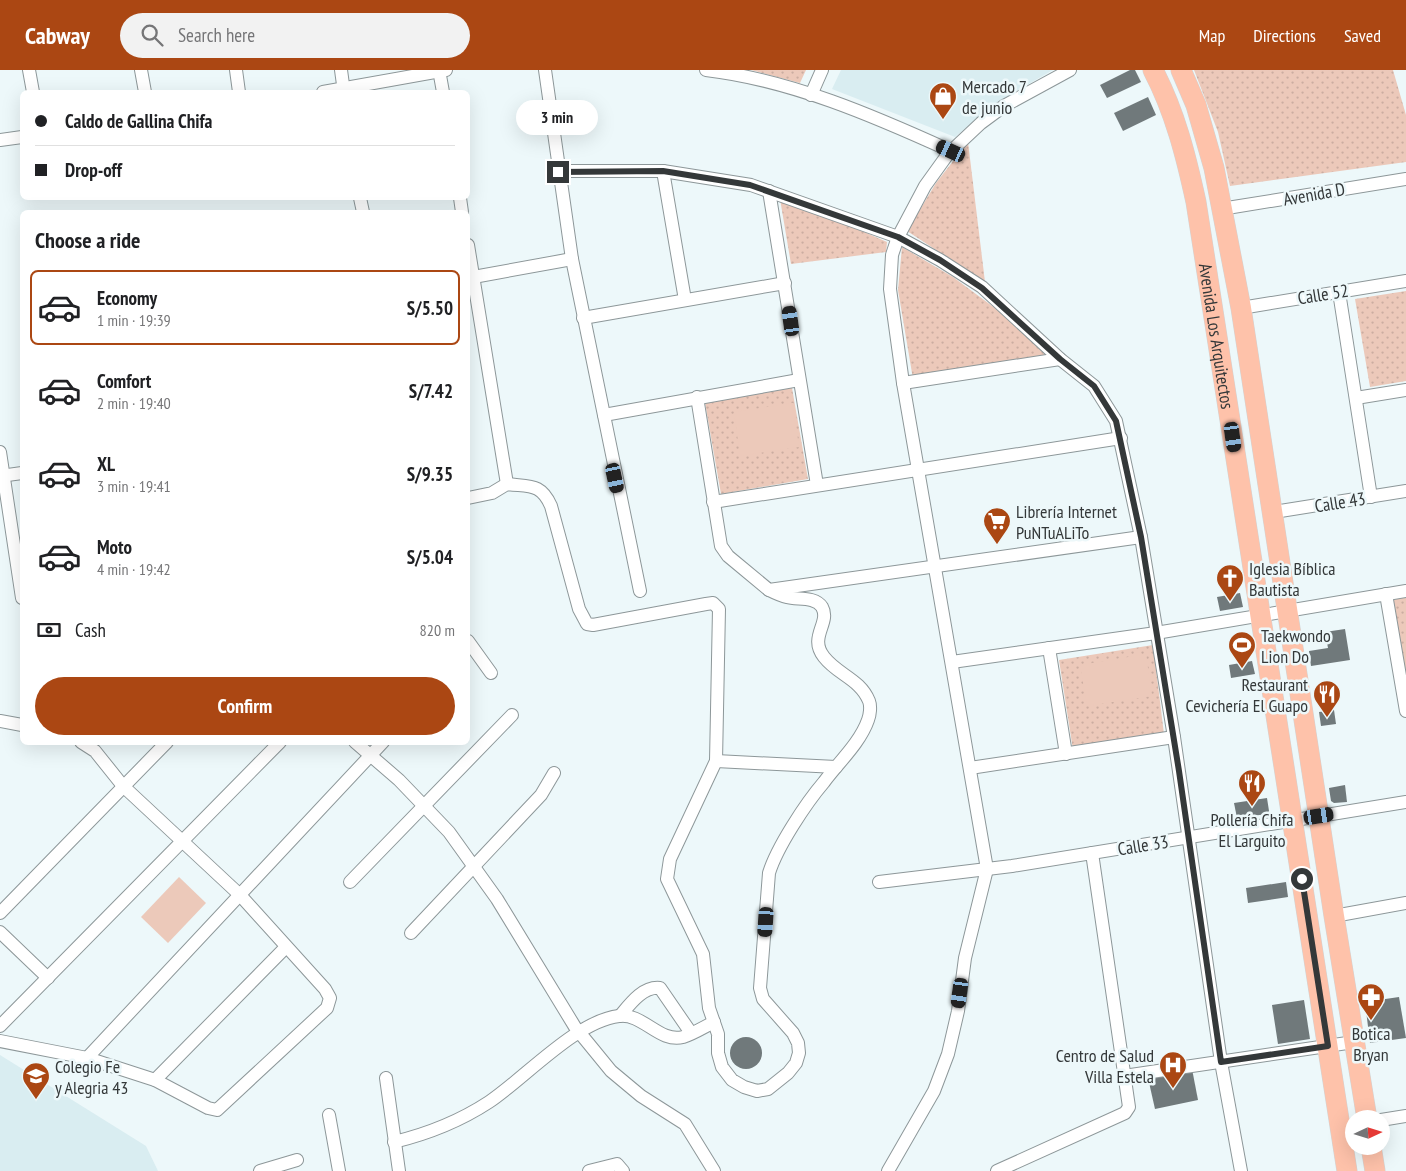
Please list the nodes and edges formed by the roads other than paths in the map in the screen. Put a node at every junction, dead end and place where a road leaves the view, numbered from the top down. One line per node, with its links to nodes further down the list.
1 (29, 70): 13 (street)
2 (141, 70): 14 (street)
3 (236, 70): 15 (street)
4 (340, 70): 16 (street)
5 (442, 70): 17 (street); 18 (street)
6 (546, 70): 24 (street)
7 (706, 70): 12 (street)
8 (822, 70): 19 (street)
9 (1070, 70): 22 (street)
10 (1153, 70): 64 (main road, Avenida Los Arquitectos)
11 (1181, 70): 27 (main road, Avenida Los Arquitectos)
12 (743, 72): 19 (street)
13 (33, 90)
14 (145, 90)
15 (239, 90)
16 (344, 90)
17 (349, 90)
18 (443, 90)
19 (811, 95): 22 (street)
20 (20, 137): 21 (street)
21 (0, 140)
22 (951, 151): 28 (street)
23 (663, 171): 24 (street); 26 (street); 34 (street)
24 (558, 172): 29 (street)
25 (1406, 178): 27 (street, Avenida D)
26 (769, 191): 28 (street); 32 (street)
27 (1221, 209): 35 (main road, Avenida Los Arquitectos)
28 (898, 237): 37 (street); 39 (street)
29 (572, 259): 30 (street); 36 (street)
30 (470, 277): 49 (street)
31 (1406, 281): 33 (street, Calle 52)
32 (785, 282): 34 (street); 38 (street)
33 (1340, 292): 35 (street, Calle 52); 42 (street)
34 (684, 300): 36 (street)
35 (1241, 308): 55 (main road, Avenida Los Arquitectos)
36 (583, 318): 43 (street)
37 (1060, 359): 39 (street); 44 (street)
38 (799, 380): 41 (street); 50 (street)
39 (903, 383): 46 (street)
40 (1406, 390): 42 (street)
41 (697, 397): 43 (street); 54 (street)
42 (1356, 398): 52 (street)
43 (604, 415): 61 (street)
44 (1121, 438): 46 (street); 56 (street)
45 (0, 452): 48 (street)
46 (918, 469): 50 (street); 57 (street)
47 (20, 473): 48 (street)
48 (2, 476): 58 (street)
49 (506, 484): 53 (street); 82 (street)
50 (816, 485): 54 (street)
51 (1406, 491): 52 (street, Calle 43)
52 (1371, 497): 55 (street, Calle 43)
53 (470, 498)
54 (713, 502): 59 (street)
55 (1274, 512): 63 (main road, Avenida Los Arquitectos)
56 (1141, 537): 57 (street); 65 (street)
57 (935, 566): 59 (street); 68 (street)
58 (20, 586)
59 (769, 590): 83 (street)
60 (1406, 590): 62 (street)
61 (640, 592)
62 (1386, 594): 63 (street); 70 (street)
63 (1288, 611): 64 (street); 89 (main road, Avenida Los Arquitectos)
64 (1261, 614): 65 (street); 90 (main road, Avenida Los Arquitectos)
65 (1156, 632): 67 (street); 74 (street)
66 (470, 648): 69 (street)
67 (1049, 648): 68 (street); 80 (street)
68 (952, 662): 84 (street)
69 (491, 673)
70 (1405, 705)
71 (512, 715): 88 (street)
72 (0, 721): 73 (street)
73 (20, 725)
74 (1174, 737): 80 (street); 91 (street)
75 (86, 745): 86 (street)
76 (163, 745): 86 (street)
77 (277, 745): 92 (street)
78 (358, 745): 81 (street)
79 (380, 745): 81 (street)
80 (1066, 754): 84 (street)
81 (370, 756): 88 (street); 98 (street)
82 (716, 760): 83 (street); 107 (street)
83 (836, 767): 107 (street)
84 (970, 768): 95 (street)
85 (554, 773): 94 (street)
86 (123, 786): 92 (street); 100 (street)
87 (1406, 802): 89 (street, Calle 33)
88 (424, 806): 94 (street); 96 (street)
89 (1319, 816): 90 (street, Calle 33); 101 (main road, Avenida Los Arquitectos)
90 (1293, 821): 91 (street, Calle 33); 113 (main road, Avenida Los Arquitectos)
91 (1189, 838): 93 (street, Calle 33); 115 (street)
92 (181, 842): 98 (street); 105 (street)
93 (1092, 853): 95 (street, Calle 33); 116 (street)
94 (474, 866): 103 (street); 109 (street)
95 (987, 869): 97 (street, Calle 33); 133 (street)
96 (350, 882)
97 (879, 882)
98 (240, 895): 104 (street); 114 (street)
99 (1406, 903): 101 (street)
100 (0, 913)
101 (1334, 916): 112 (main road, Avenida Los Arquitectos)
102 (0, 932): 105 (street)
103 (411, 932)
104 (286, 947): 118 (street); 118 (street)
105 (48, 978): 108 (street)
106 (620, 1016): 109 (street); 110 (street); 110 (street)
107 (714, 1022): 110 (street)
108 (0, 1026)
109 (579, 1032): 123 (street); 132 (street)
110 (691, 1033)
111 (0, 1041): 114 (street)
112 (1354, 1042): 113 (street); 119 (main road, Avenida Los Arquitectos)
113 (1328, 1046): 115 (street); 136 (main road, Avenida Los Arquitectos)
114 (87, 1058): 118 (street)
115 (1221, 1062): 116 (street); 135 (street)
116 (1124, 1076): 134 (street)
117 (386, 1078): 123 (street)
118 (155, 1080)
119 (1365, 1110)
120 (329, 1115): 128 (street)
121 (1406, 1116): 122 (street)
122 (1390, 1119)
123 (394, 1142): 129 (street)
124 (1372, 1155): 137 (main road)
125 (297, 1160): 126 (street)
126 (274, 1169): 127 (street)
127 (260, 1171)
128 (339, 1171)
129 (398, 1171)
130 (589, 1171): 131 (street)
131 (624, 1171)
132 (714, 1171)
133 (888, 1171)
134 (997, 1171)
135 (1241, 1171)
136 (1347, 1171)
137 (1375, 1171)

